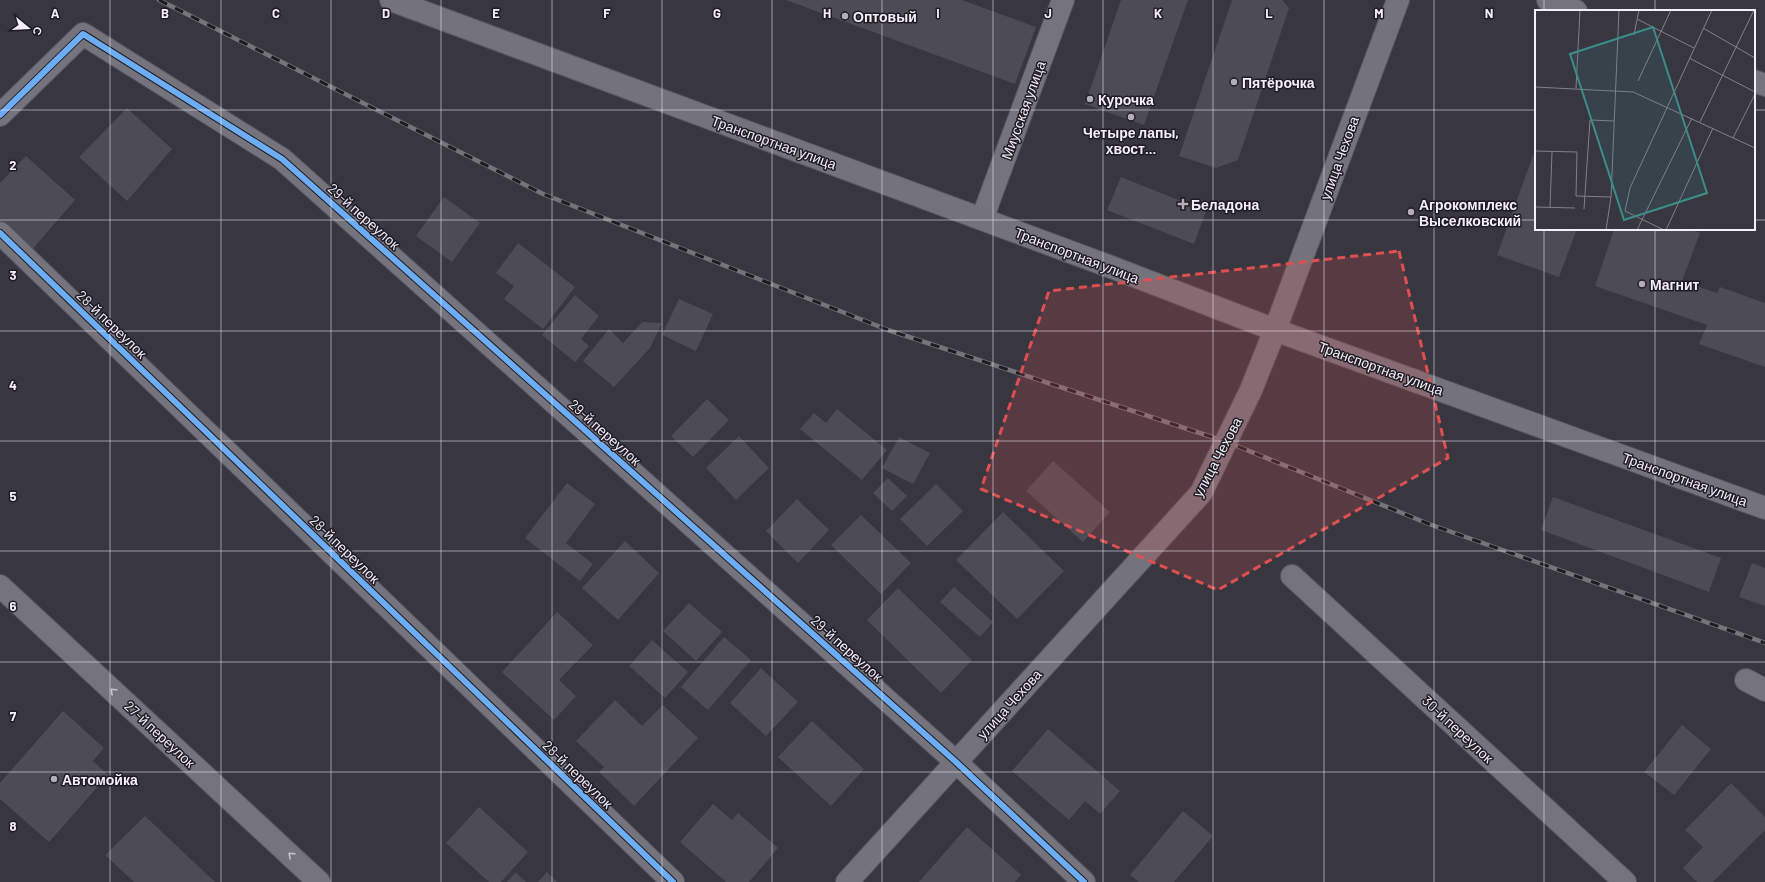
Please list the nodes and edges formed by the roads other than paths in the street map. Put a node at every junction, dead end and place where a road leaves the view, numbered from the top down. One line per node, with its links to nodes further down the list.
1 (391, 0): 9 (main road, Транспортная улица)
2 (1063, 0): 9 (street, Миусская улица)
3 (1398, 0): 11 (main road, улица Чехова)
4 (1548, 0): 5 (street)
5 (1573, 10)
6 (1755, 81): 7 (street)
7 (1765, 85)
8 (0, 115): 17 (street, 29-й переулок)
9 (982, 219): 11 (main road, Транспортная улица)
10 (0, 233): 19 (street, 28-й переулок)
11 (1275, 330): 12 (main road, Транспортная улица); 17 (main road, улица Чехова)
12 (1765, 508)
13 (1292, 576): 22 (street, 30-й переулок)
14 (0, 586): 18 (street, 27-й переулок, one-way to 14)
15 (1746, 680): 16 (street)
16 (1765, 690)
17 (956, 762): 20 (main road, улица Чехова); 21 (street, 29-й переулок)
18 (319, 882)
19 (673, 882)
20 (847, 882)
21 (1084, 882)
22 (1625, 882)

